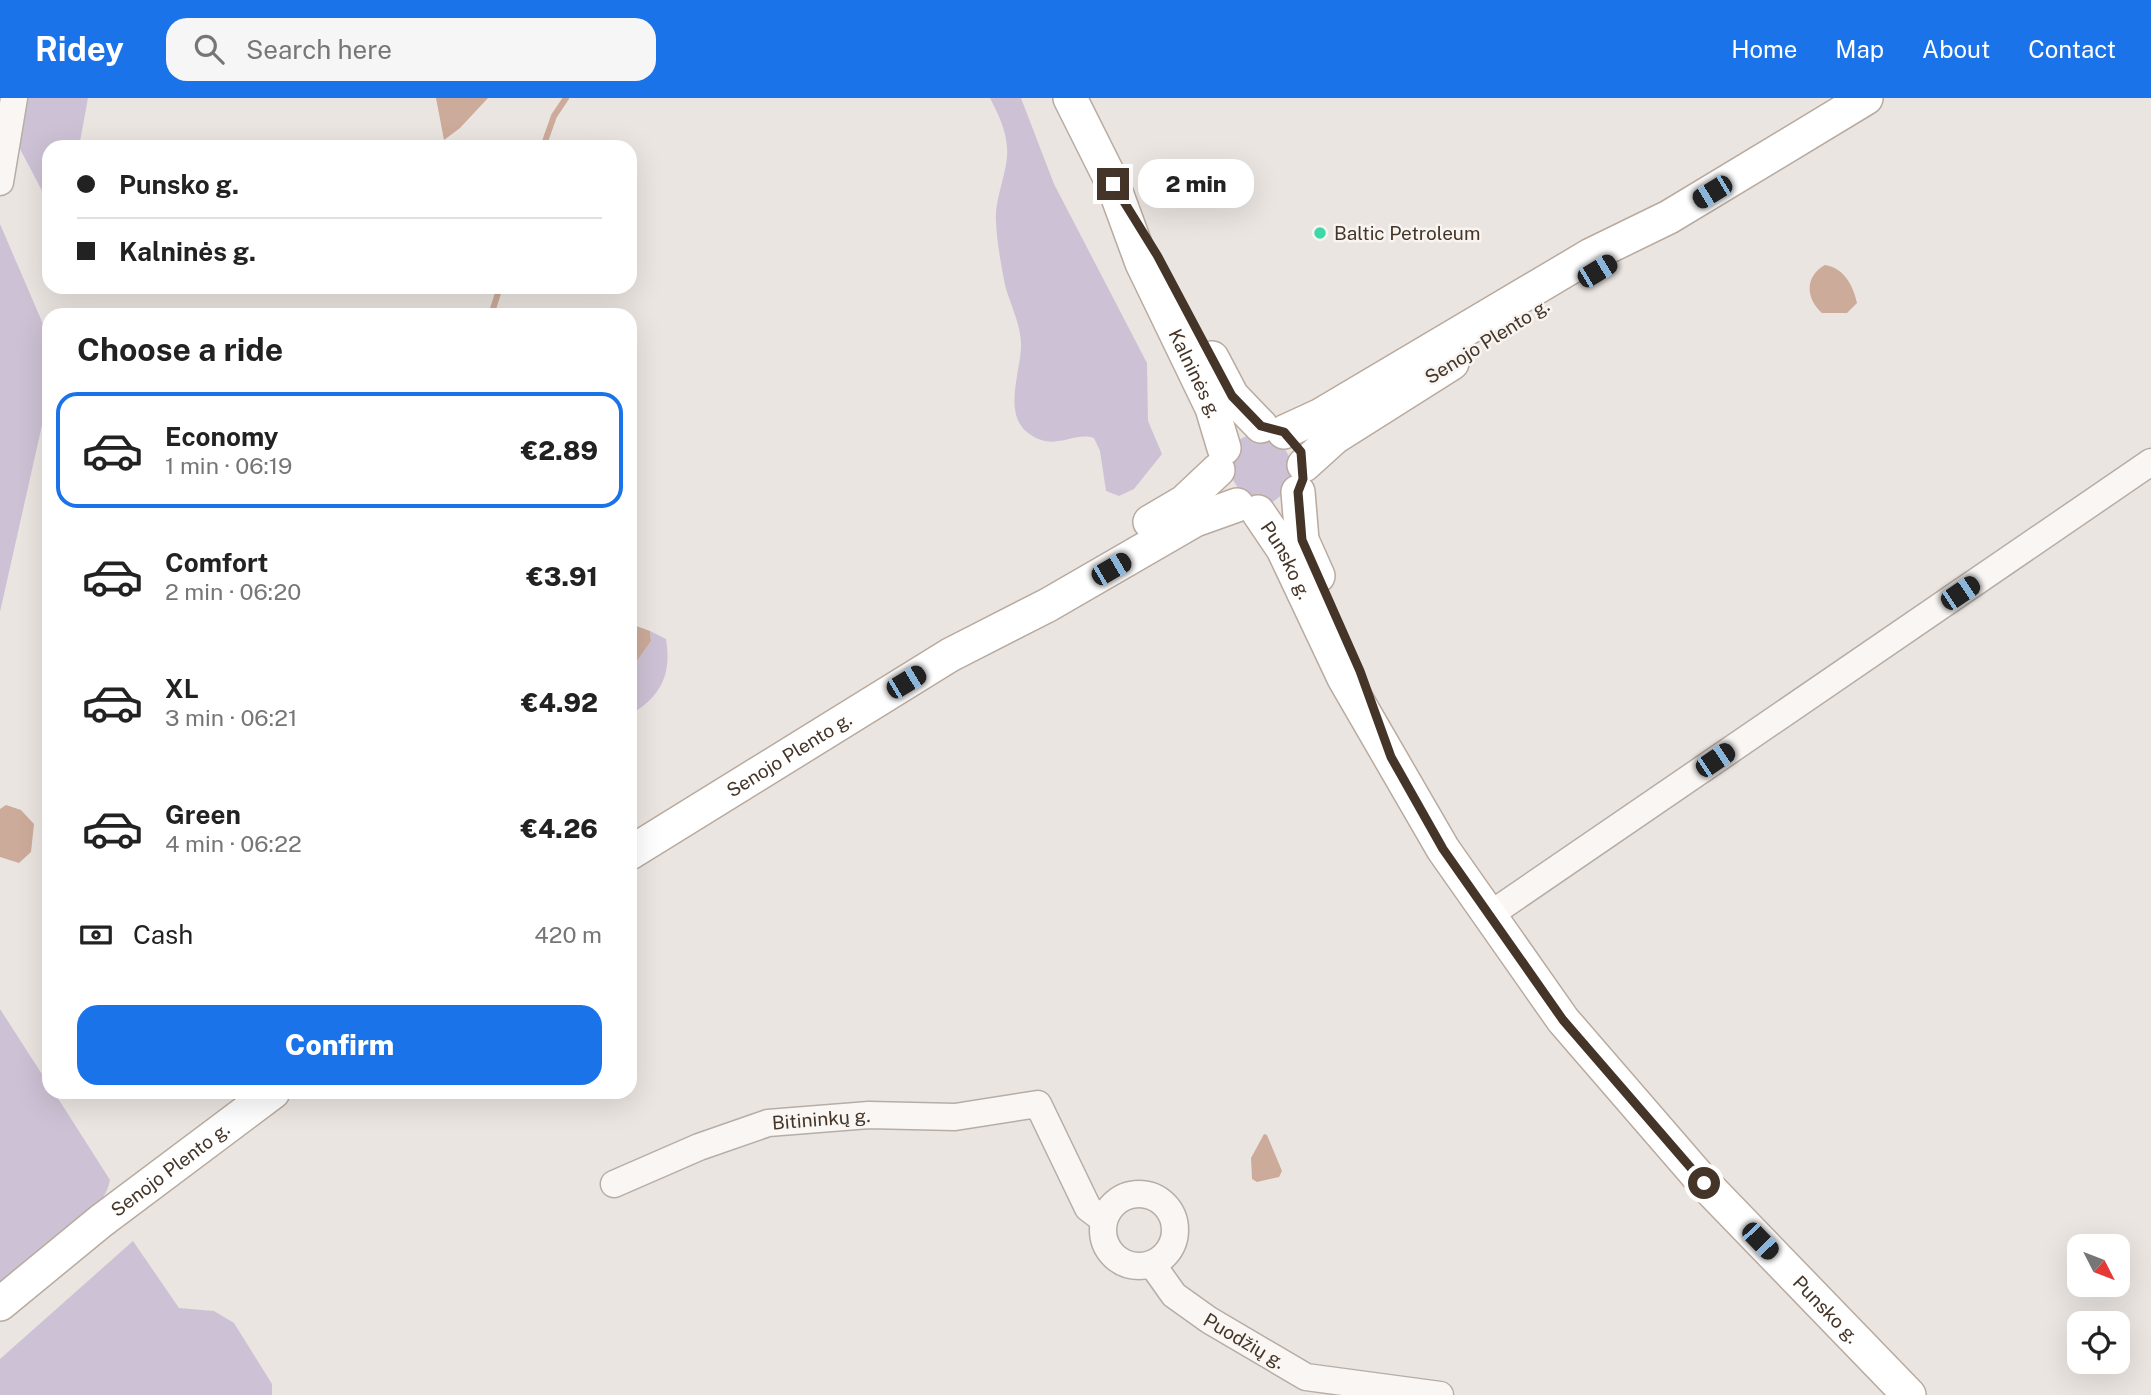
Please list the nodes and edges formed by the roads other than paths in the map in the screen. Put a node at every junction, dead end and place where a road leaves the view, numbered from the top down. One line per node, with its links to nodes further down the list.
1 (14, 98): 4 (street)
2 (1070, 98): 5 (main road, Kalninės g.)
3 (1866, 98): 6 (main road, Senojo Plento g.)
4 (0, 182)
5 (1113, 184): 7 (main road, Kalninės g.); 8 (main road, Kalninės g.)
6 (1669, 217): 7 (main road, Senojo Plento g.); 10 (main road, Senojo Plento g.)
7 (1273, 429): 8 (main road); 10 (main road)
8 (1221, 459): 11 (main road); 12 (main road, Senojo Plento g.)
9 (2151, 462): 15 (street)
10 (1301, 479): 11 (main road); 13 (main road, Punsko g.)
11 (1247, 509): 12 (main road, Senojo Plento g.); 13 (main road, Punsko g.)
12 (950, 655): 14 (main road, Senojo Plento g.)
13 (1391, 757): 15 (main road, Punsko g.)
14 (637, 849)
15 (1488, 916): 23 (main road, Punsko g.)
16 (264, 1099): 20 (main road, Senojo Plento g.)
17 (614, 1184): 18 (street, Bitininkų g.)
18 (1104, 1220): 19 (street); 19 (street)
19 (1152, 1264): 21 (street, Puodžių g.)
20 (0, 1304)
21 (1304, 1386): 22 (street, Puodžių g.)
22 (1440, 1395)
23 (1909, 1395)

